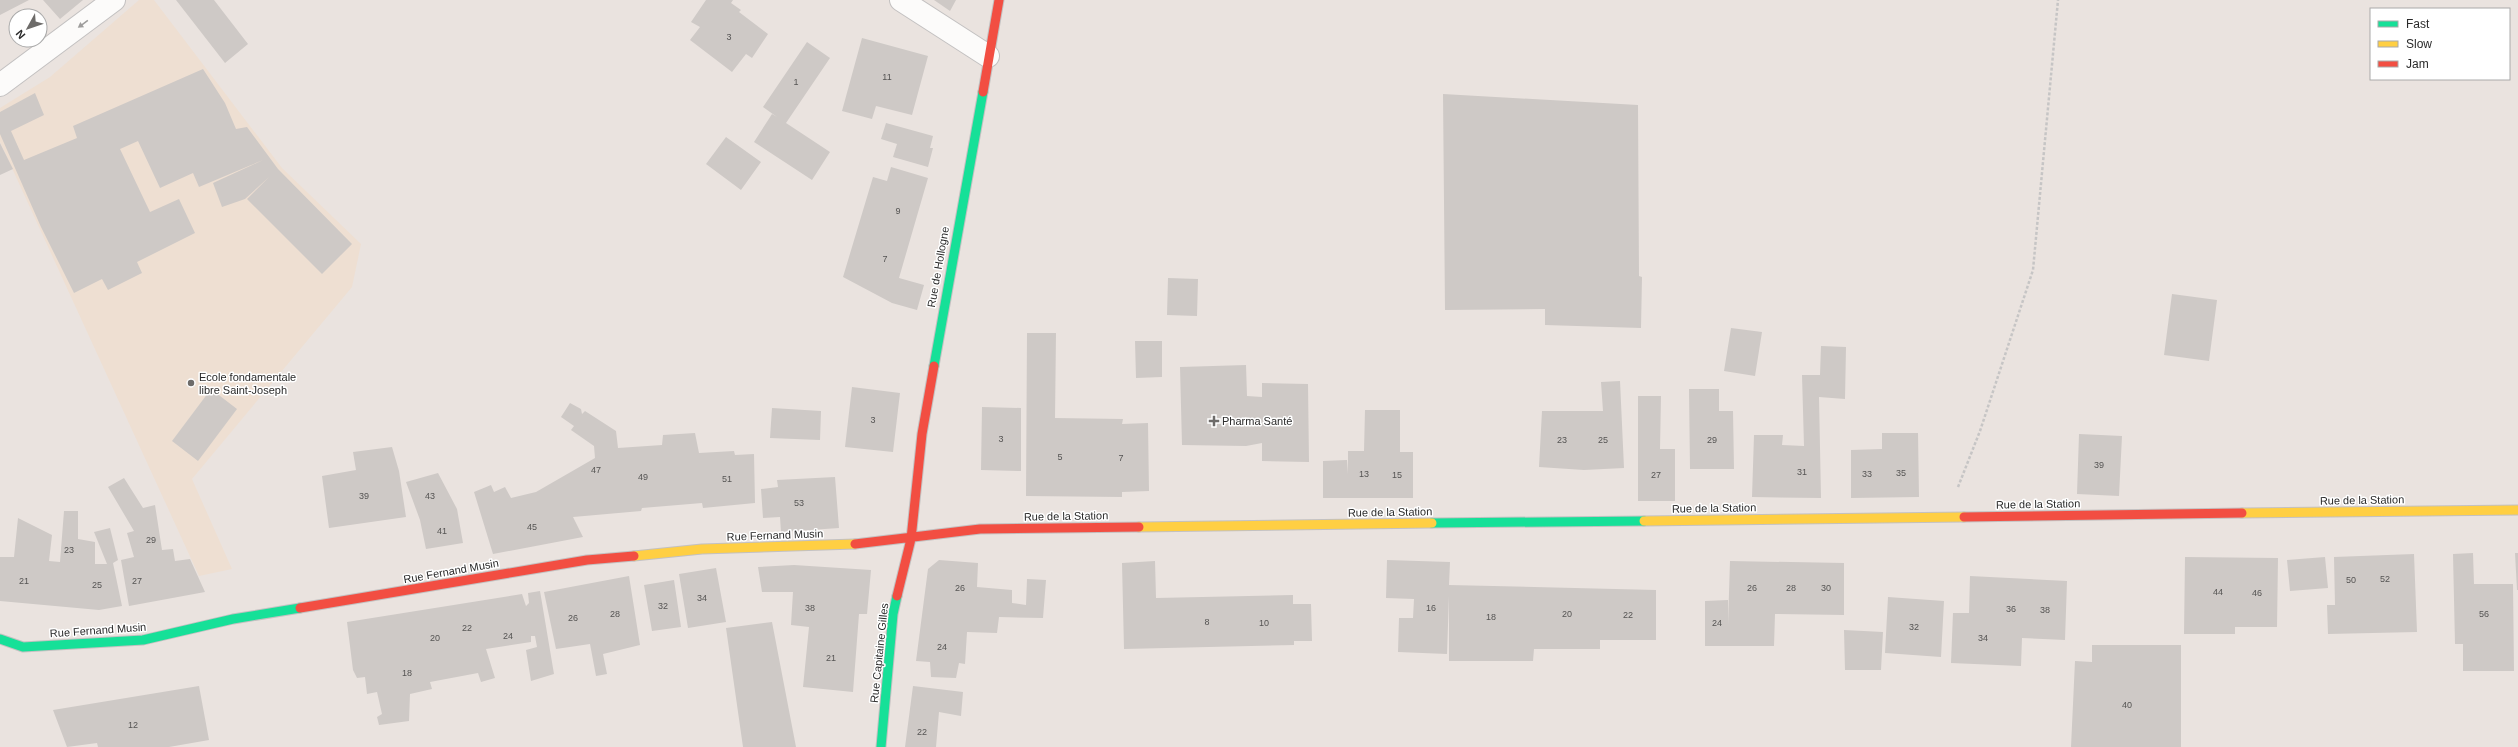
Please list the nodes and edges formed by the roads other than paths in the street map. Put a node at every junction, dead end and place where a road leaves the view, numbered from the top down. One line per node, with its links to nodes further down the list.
1 (114, 0): 5 (street, one-way to 5)
2 (901, 0): 4 (street)
3 (998, 0): 4 (street, Rue de Hollogne)
4 (988, 56): 7 (street, Rue de Hollogne)
5 (0, 85)
6 (2518, 510): 7 (street, Rue de la Station)
7 (911, 539): 8 (street, Rue Fernand Musin); 9 (street, Rue Capitaine Gilles)
8 (0, 639)
9 (881, 747)

